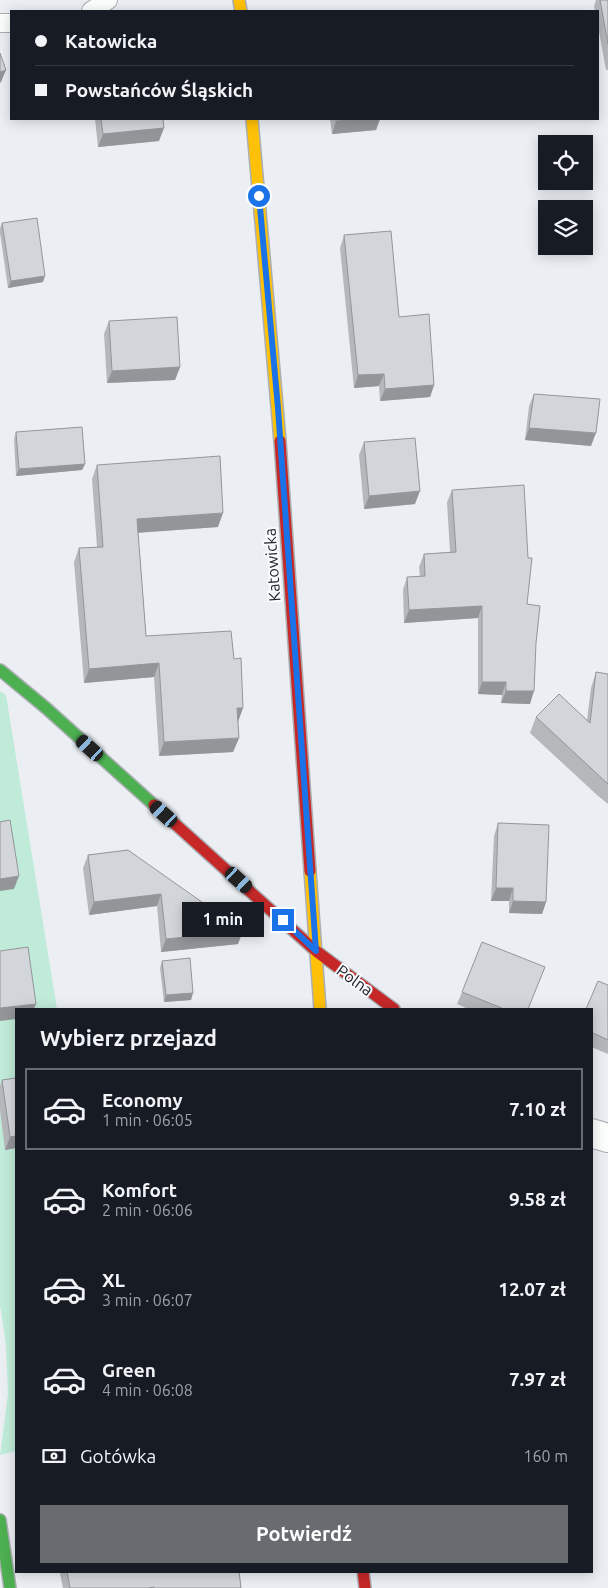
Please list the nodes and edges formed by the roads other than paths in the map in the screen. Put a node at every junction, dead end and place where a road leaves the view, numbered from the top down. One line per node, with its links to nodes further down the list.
1 (108, 0): 2 (lane)
2 (93, 10)
3 (252, 120): 5 (street, Katowicka)
4 (0, 670): 5 (street, Polna)
5 (316, 951): 6 (street, Katowicka); 7 (street, Polna)
6 (320, 1008)
7 (393, 1008)
8 (593, 1134): 9 (street)
9 (608, 1138)
10 (0, 1520): 12 (street)
11 (363, 1573): 13 (street)
12 (10, 1588)
13 (365, 1588)

